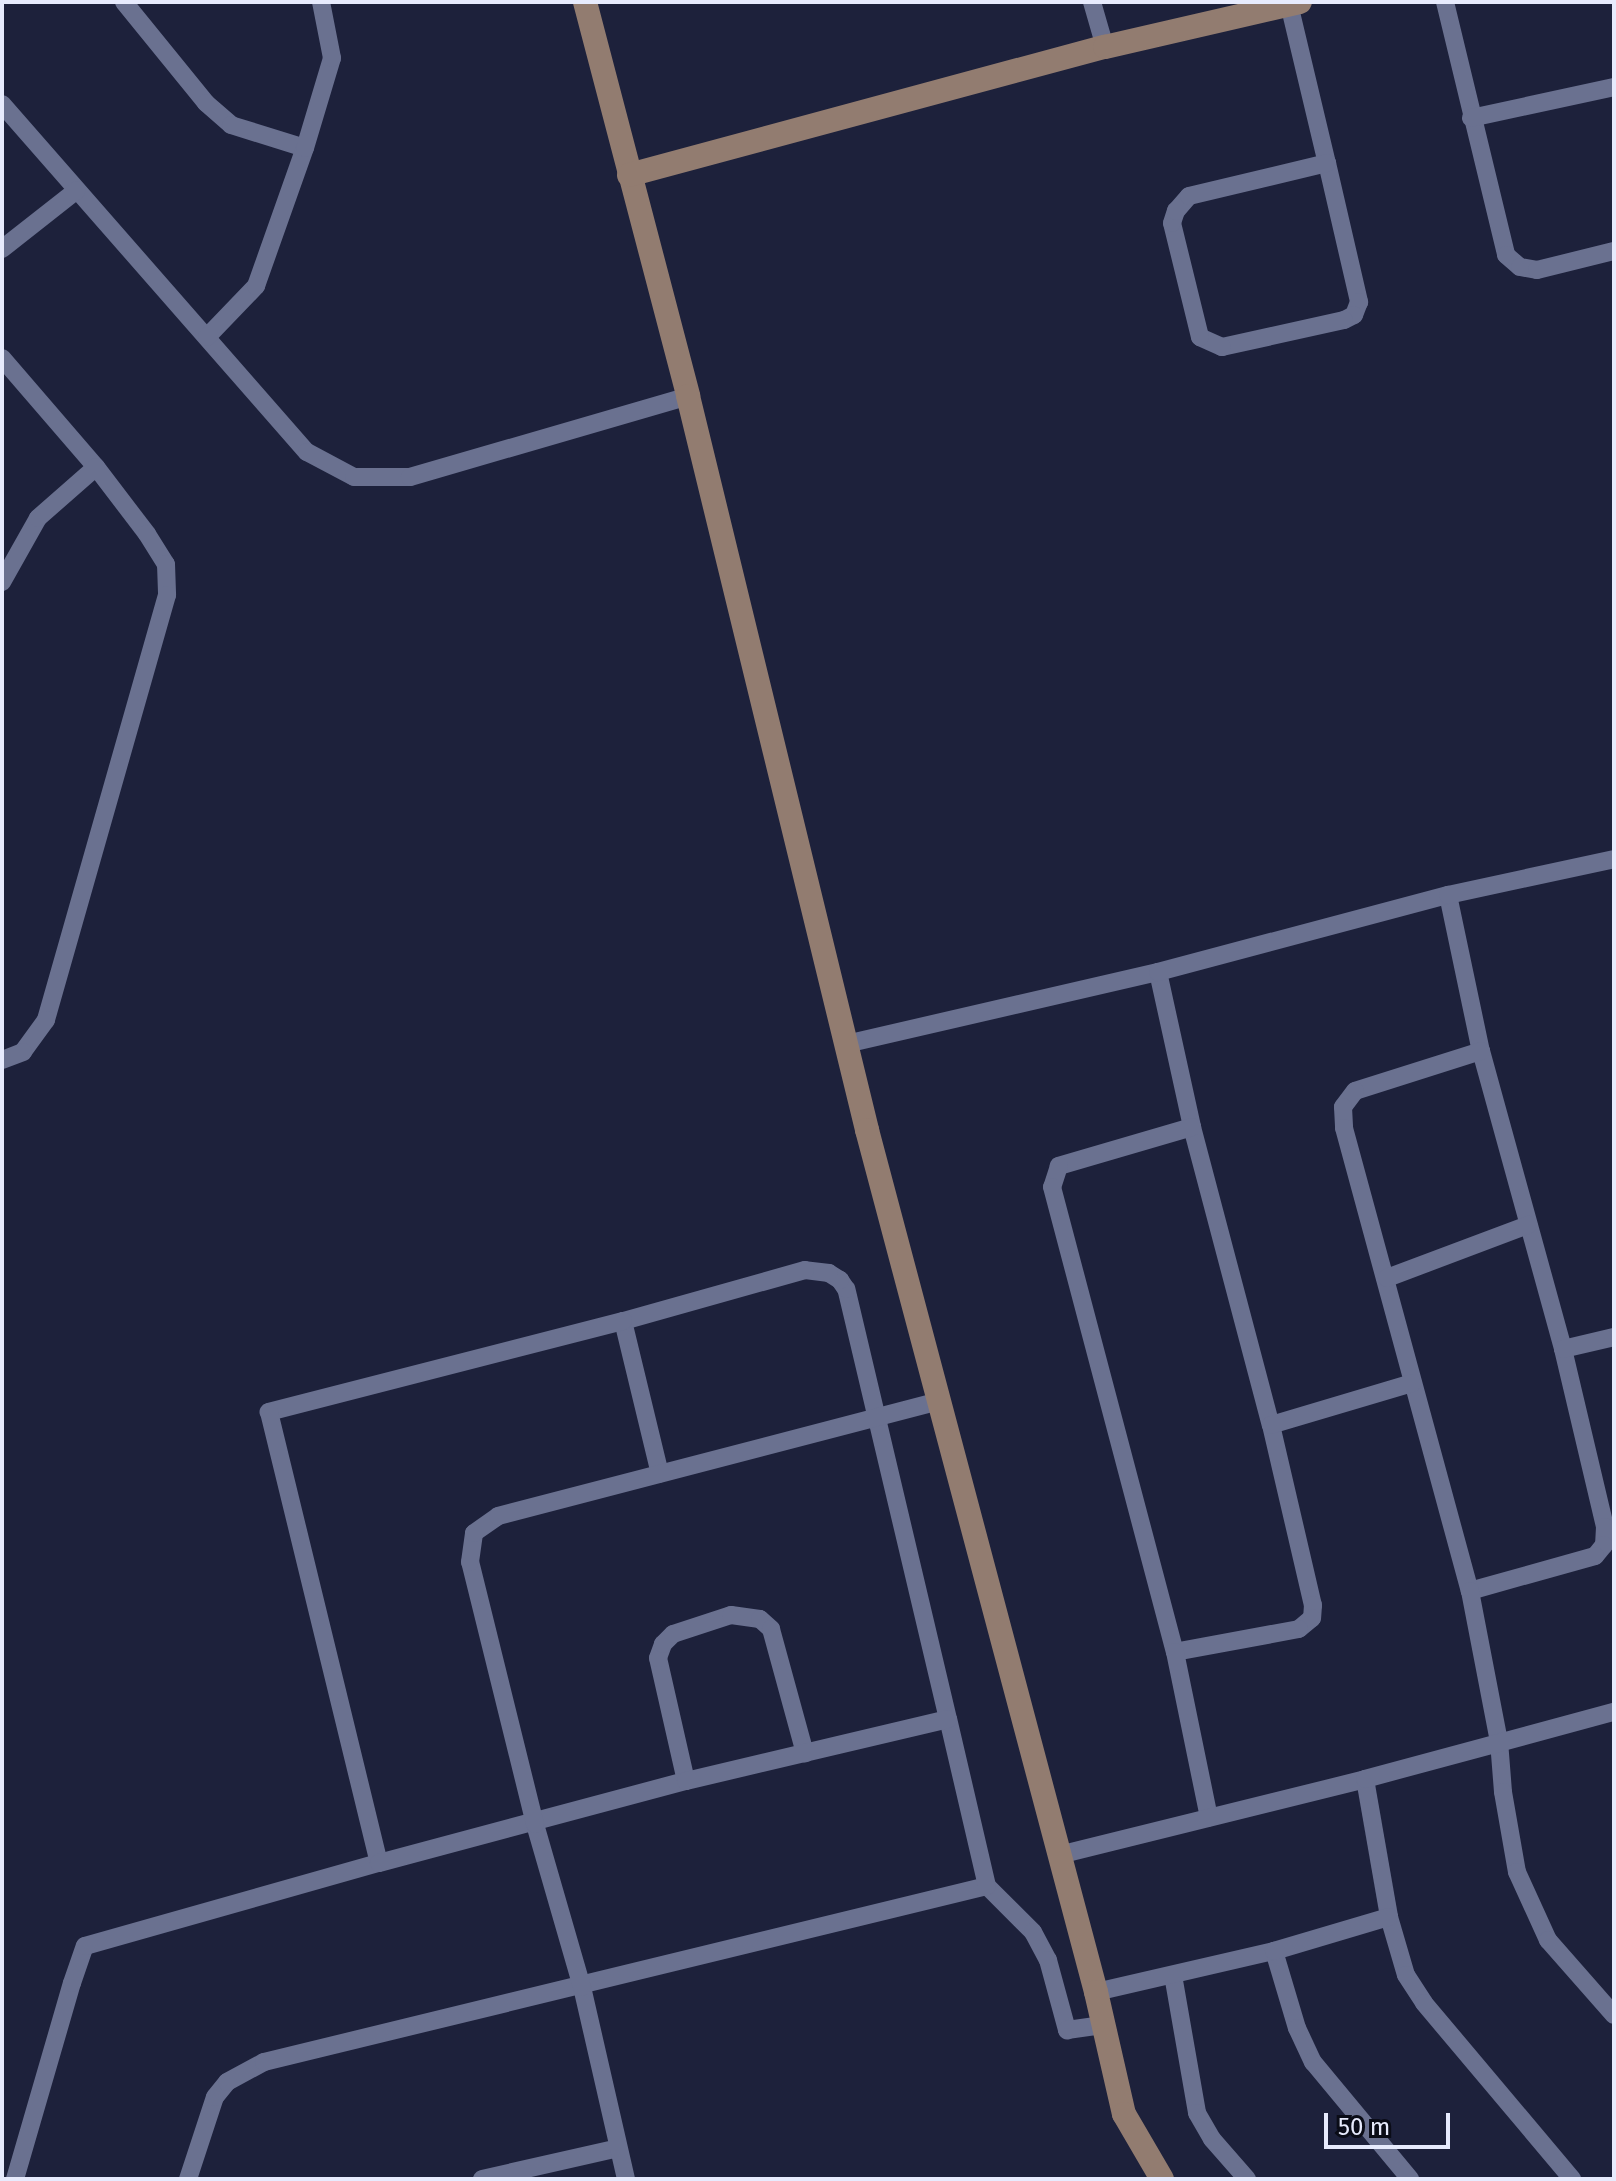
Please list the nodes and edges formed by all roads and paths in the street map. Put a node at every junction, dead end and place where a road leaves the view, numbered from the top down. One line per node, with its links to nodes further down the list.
1 (124, 2): 11 (street)
2 (321, 2): 11 (street)
3 (585, 2): 13 (street)
4 (1092, 2): 7 (street)
5 (1445, 2): 10 (street)
6 (1294, 3): 7 (street); 12 (street)
7 (1105, 47): 13 (street)
8 (1614, 87): 10 (street)
9 (2, 104): 14 (street)
10 (1471, 118): 16 (street)
11 (305, 148): 17 (street)
12 (1327, 163): 12 (street)
13 (629, 175): 19 (street)
14 (77, 190): 15 (street); 17 (street)
15 (2, 249)
16 (1614, 251)
17 (207, 337): 19 (street)
18 (2, 358): 20 (street)
19 (688, 396): 25 (street)
20 (96, 467): 21 (street); 27 (street)
21 (2, 582)
22 (1614, 859): 23 (street)
23 (1448, 895): 24 (street); 26 (street)
24 (1158, 972): 25 (street); 28 (street)
25 (846, 1044): 35 (street)
26 (1481, 1051): 29 (street); 30 (street)
27 (2, 1060)
28 (1192, 1127): 37 (street); 40 (street)
29 (1528, 1225): 30 (street); 33 (street)
30 (1387, 1278): 34 (street)
31 (623, 1321): 36 (street); 38 (street); 50 (street)
32 (1614, 1337): 33 (street)
33 (1563, 1349): 39 (street)
34 (1412, 1383): 37 (street); 39 (street)
35 (939, 1401): 36 (street); 49 (street)
36 (876, 1417): 38 (street); 42 (street)
37 (1271, 1425): 40 (street)
38 (660, 1474): 48 (street)
39 (1470, 1591): 43 (street)
40 (1175, 1652): 47 (street)
41 (1614, 1712): 43 (street)
42 (948, 1719): 44 (street); 51 (street)
43 (1499, 1741): 45 (street); 57 (street)
44 (805, 1753): 46 (street); 46 (street)
45 (1365, 1779): 47 (street); 52 (street)
46 (686, 1781): 48 (street)
47 (1209, 1818): 49 (street)
48 (535, 1824): 50 (street); 55 (street)
49 (1059, 1855): 56 (street)
50 (379, 1863): 60 (street)
51 (987, 1886): 55 (street); 58 (street)
52 (1389, 1917): 53 (street); 67 (street)
53 (1274, 1951): 54 (street); 66 (street)
54 (1173, 1975): 56 (street); 65 (street)
55 (582, 1987): 59 (street); 61 (street)
56 (1096, 1992): 58 (street)
57 (1614, 2015)
58 (1103, 2025): 64 (street)
59 (618, 2148): 62 (street); 63 (street)
60 (15, 2179)
61 (188, 2179)
62 (482, 2179)
63 (626, 2179)
64 (1162, 2179)
65 (1247, 2179)
66 (1410, 2179)
67 (1572, 2179)

